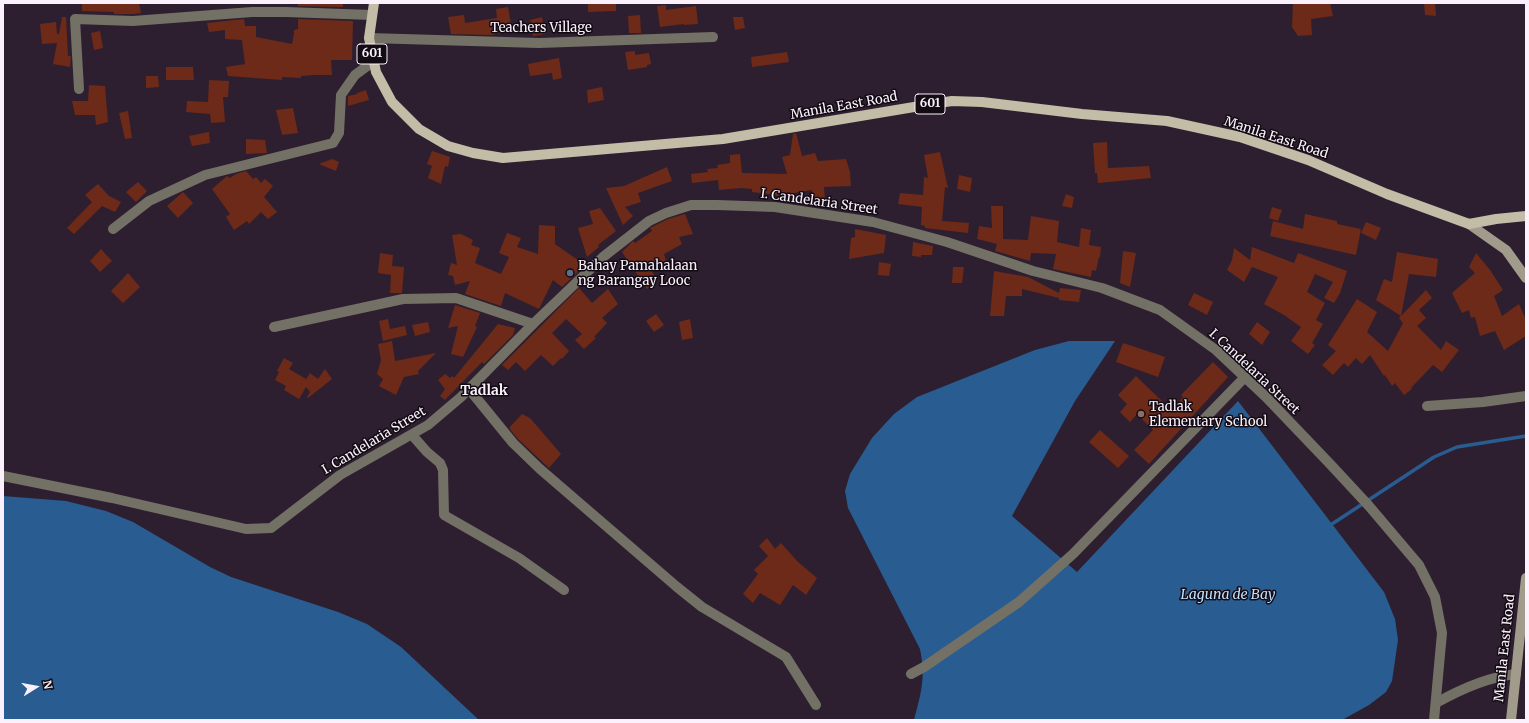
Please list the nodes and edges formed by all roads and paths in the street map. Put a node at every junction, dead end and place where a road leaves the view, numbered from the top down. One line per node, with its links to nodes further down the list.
1 (374, 3): 2 (main road, Manila East Road / 601)
2 (372, 15): 4 (main road, Manila East Road / 601); 6 (street)
3 (713, 37): 4 (street, Teachers Village)
4 (369, 38): 5 (main road, Manila East Road / 601)
5 (374, 61): 8 (main road, Manila East Road / 601); 9 (street)
6 (79, 89)
7 (1526, 216): 8 (main road)
8 (1469, 224): 10 (main road, Manila East Road / 601)
9 (113, 229)
10 (1526, 278)
11 (533, 324): 12 (street); 13 (street, I. Candelaria Street); 14 (street, I. Candelaria Street)
12 (274, 327)
13 (1245, 377): 21 (street); 23 (street, I. Candelaria Street)
14 (469, 389): 17 (street, I. Candelaria Street); 24 (street)
15 (1526, 396): 16 (street)
16 (1427, 406)
17 (412, 435): 18 (street, I. Candelaria Street); 20 (street)
18 (3, 476)
19 (1526, 583): 22 (main road, Manila East Road)
20 (564, 590)
21 (911, 674)
22 (1516, 674): 23 (street); 26 (main road, Manila East Road)
23 (1436, 703): 25 (street, I. Candelaria Street)
24 (816, 705)
25 (1434, 720)
26 (1510, 720)

